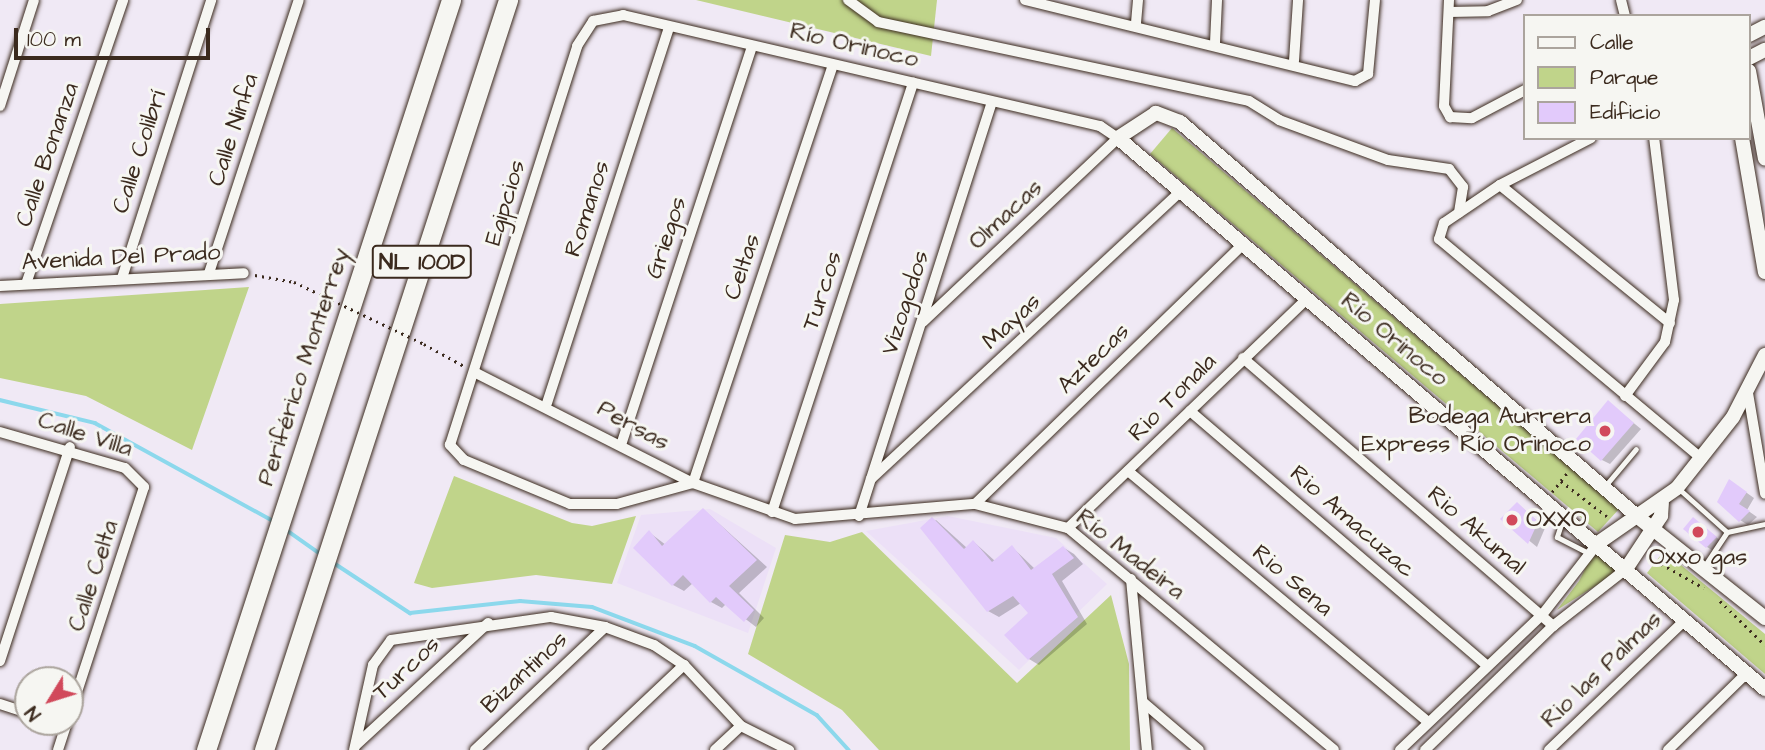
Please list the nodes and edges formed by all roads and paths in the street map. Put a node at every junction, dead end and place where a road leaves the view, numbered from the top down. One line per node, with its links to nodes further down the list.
1 (34, 0): 28 (street)
2 (123, 0): 42 (street, Calle Bonanza)
3 (211, 0): 41 (street, Calle Colibrí)
4 (299, 0): 40 (street, Calle Ninfa)
5 (451, 0): 102 (highway, Periférico Monterrey / NL 100D)
6 (508, 0): 103 (highway, NL 100D)
7 (848, 0): 36 (street)
8 (1025, 0): 15 (street)
9 (1138, 0): 17 (street)
10 (1217, 0): 20 (street)
11 (1298, 0): 22 (street)
12 (1375, 0): 22 (street)
13 (1449, 0): 16 (street)
14 (1517, 0): 16 (street)
15 (1063, 4): 17 (street)
16 (1449, 12): 26 (street)
17 (1136, 23): 20 (street)
18 (669, 27): 19 (street, Río Orinoco); 21 (street, Río Orinoco); 52 (street, Romanos)
19 (582, 33): 49 (street, Egipcios)
20 (1215, 43): 22 (street)
21 (751, 47): 23 (street, Río Orinoco); 55 (street, Griegos)
22 (1294, 61)
23 (833, 65): 25 (street, Río Orinoco); 62 (street, Celtas)
24 (1751, 82): 33 (street)
25 (913, 83): 27 (street, Río Orinoco); 69 (street, Turcos)
26 (1524, 91)
27 (992, 102): 29 (street, Río Orinoco); 45 (street, Vizogodos)
28 (0, 106)
29 (1118, 138): 35 (street, Río Orinoco); 45 (street, Olmacas); 59 (street, Río Orinoco)
30 (1587, 140): 34 (street)
31 (1654, 140): 46 (street)
32 (1742, 140): 38 (street)
33 (1765, 159)
34 (1500, 185): 36 (street); 46 (street)
35 (1180, 192): 37 (street, Río Orinoco); 61 (street, Mayas)
36 (1459, 213): 51 (street)
37 (1242, 245): 44 (street, Río Orinoco); 68 (street, Aztecas)
38 (1765, 272)
39 (244, 273): 40 (street, Avenida Del Prado); 49 (path, bridge)
40 (209, 274): 41 (street, Avenida Del Prado)
41 (122, 278): 42 (street, Avenida Del Prado)
42 (26, 284): 43 (street, Avenida Del Prado)
43 (0, 286)
44 (1308, 298): 48 (street, Rio Tonala); 71 (street, Río Orinoco)
45 (923, 323): 61 (street, Vizogodos)
46 (1670, 323): 51 (street)
47 (1765, 355): 50 (street)
48 (1243, 358): 53 (street, Rio Tonala); 85 (street, Rio Akumal)
49 (476, 373): 52 (street, Persas); 62 (street, Egipcios)
50 (1748, 393): 58 (street); 66 (street)
51 (1625, 396): 58 (street)
52 (547, 403): 55 (street, Persas)
53 (1191, 411): 60 (street, Rio Tonala); 94 (street, Rio Amacuzac)
54 (0, 432): 56 (street, Calle Villa)
55 (622, 442): 62 (street, Persas)
56 (70, 447): 65 (street, Calle Villa); 92 (street)
57 (1636, 449): 63 (lane)
58 (1702, 459): 64 (street)
59 (1577, 462): 63 (street, Río Orinoco); 75 (path)
60 (1128, 471): 74 (street, Rio Tonala); 99 (street, Rio Sena)
61 (870, 479): 70 (street, Vizogodos)
62 (693, 483): 69 (street, Persas)
63 (1605, 486): 72 (street, Río Orinoco)
64 (1677, 488): 67 (street); 77 (lane)
65 (143, 492): 95 (street, Calle Celta)
66 (1765, 494)
67 (1662, 503): 72 (street); 76 (street)
68 (975, 504): 70 (street, Río Madeira); 74 (street, Río Madeira)
69 (772, 512): 70 (street, Río Madeira)
70 (859, 516)
71 (1565, 516): 78 (street, Río Orinoco); 78 (lane)
72 (1638, 517): 75 (street); 76 (street, Río Orinoco)
73 (1765, 524): 77 (lane)
74 (1068, 528): 82 (street, Río Madeira)
75 (1622, 529): 78 (street)
76 (1653, 530): 79 (street); 80 (street, Río Orinoco)
77 (1727, 532): 80 (lane)
78 (1593, 547): 81 (street, Río Orinoco); 85 (street)
79 (1641, 547): 81 (street); 83 (path)
80 (1703, 568): 86 (street, Río Orinoco)
81 (1626, 569): 87 (street, Río Orinoco); 89 (street)
82 (1130, 579): 98 (street); 110 (street, Río Madeira)
83 (1706, 589)
84 (1717, 598): 91 (path)
85 (1542, 615): 89 (street, Rio Akumal); 94 (street)
86 (1765, 618)
87 (1684, 621): 96 (street, Río Orinoco); 113 (street, Rio las Palmas)
88 (488, 623): 90 (street); 101 (street, Turcos); 101 (street)
89 (1553, 626): 112 (street)
90 (605, 627): 93 (street); 104 (street, Bizantinos)
91 (1765, 645)
92 (0, 661)
93 (684, 665): 100 (street); 105 (street)
94 (1487, 666): 99 (street)
95 (84, 671)
96 (1747, 673): 97 (street, Río Orinoco); 114 (street)
97 (1765, 689)
98 (1144, 703): 108 (street); 109 (street)
99 (1429, 722): 111 (street)
100 (741, 726): 106 (street); 107 (street)
101 (354, 748)
102 (206, 750)
103 (264, 750)
104 (475, 750)
105 (594, 750)
106 (716, 750)
107 (789, 750)
108 (1147, 750)
109 (1199, 750)
110 (1334, 750)
111 (1400, 750)
112 (1425, 750)
113 (1549, 750)
114 (1668, 750)

